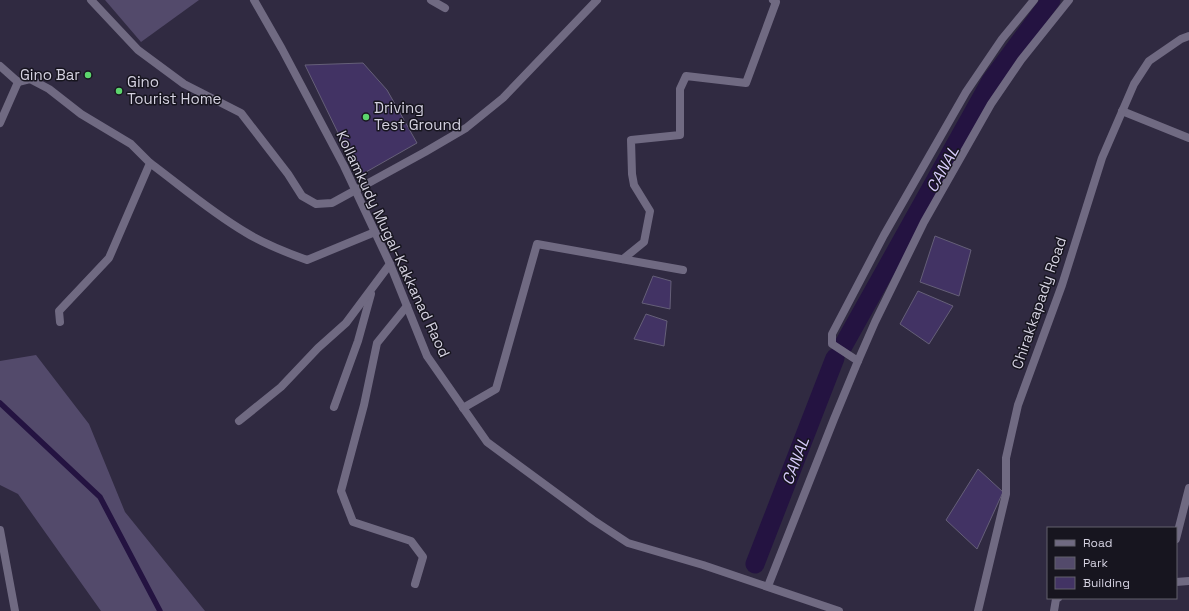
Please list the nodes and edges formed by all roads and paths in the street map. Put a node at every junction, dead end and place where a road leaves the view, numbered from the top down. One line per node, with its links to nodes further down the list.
1 (91, 0): 16 (street)
2 (254, 0): 16 (street, Kollamkudy Mugal-Kakkanad Raod)
3 (431, 0): 8 (street)
4 (597, 0): 16 (street)
5 (773, 0): 18 (street)
6 (1034, 0): 24 (street)
7 (1066, 1): 24 (street)
8 (445, 8)
9 (1189, 36): 12 (street, Chirakkapady Road)
10 (0, 66): 11 (street)
11 (18, 82): 13 (street); 15 (street)
12 (1122, 111): 14 (street); 38 (street, Chirakkapady Road)
13 (0, 123)
14 (1189, 138)
15 (150, 163): 17 (street); 23 (street)
16 (355, 190): 17 (street, Kollamkudy Mugal-Kakkanad Raod)
17 (375, 232): 19 (street, Kollamkudy Mugal-Kakkanad Raod)
18 (623, 259): 20 (street); 26 (street)
19 (390, 264): 21 (street); 22 (street, Kollamkudy Mugal-Kakkanad Raod)
20 (683, 270)
21 (372, 289): 25 (street); 27 (street)
22 (407, 306): 26 (street, Kollamkudy Mugal-Kakkanad Raod); 33 (street)
23 (60, 322)
24 (858, 361): 34 (street)
25 (334, 407)
26 (463, 408): 34 (street, Kollamkudy Mugal-Kakkanad Raod)
27 (239, 421)
28 (1189, 488): 30 (street)
29 (0, 530): 36 (street)
30 (1177, 535)
31 (1177, 582): 32 (street)
32 (1189, 582)
33 (415, 584)
34 (768, 586): 37 (street, Kollamkudy Mugal-Kakkanad Raod)
35 (1056, 599): 39 (street)
36 (15, 611)
37 (839, 611)
38 (978, 611)
39 (1054, 611)

